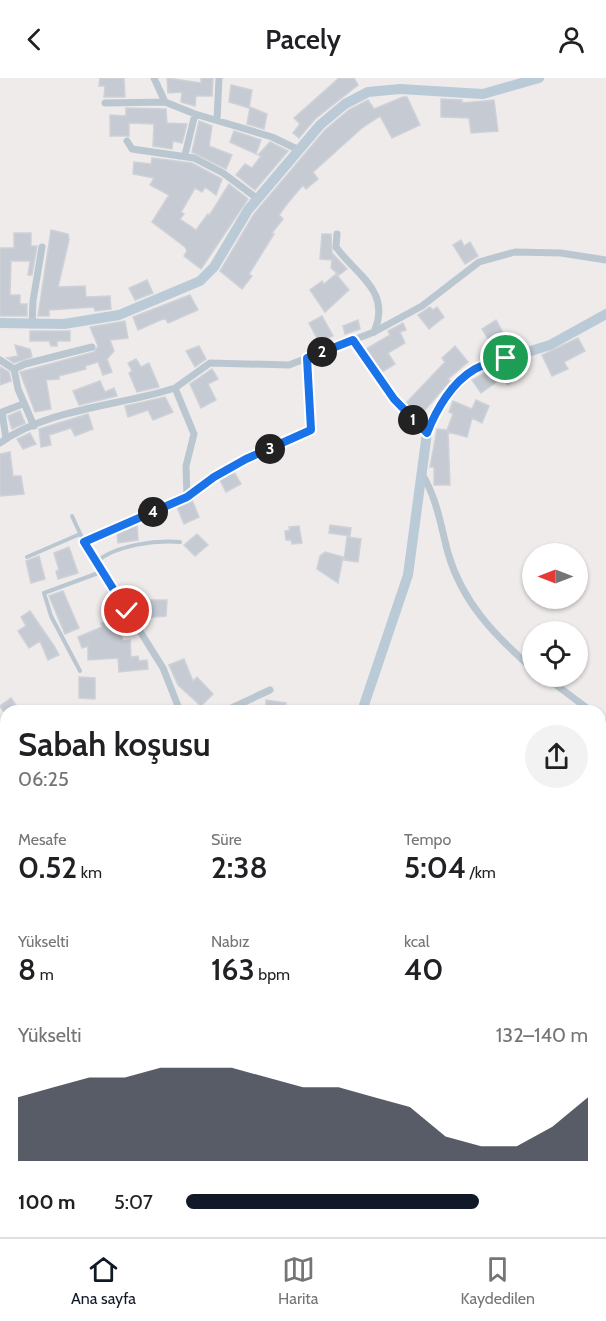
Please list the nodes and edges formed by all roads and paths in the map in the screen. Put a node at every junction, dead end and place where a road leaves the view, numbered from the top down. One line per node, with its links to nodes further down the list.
1 (154, 78): 4 (street)
2 (219, 78): 7 (street)
3 (539, 78): 9 (street)
4 (165, 102): 5 (street); 6 (street)
5 (105, 104)
6 (195, 114): 7 (street); 10 (street)
7 (217, 120): 9 (street)
8 (127, 141): 10 (street)
9 (299, 150): 11 (street)
10 (185, 156): 11 (street)
11 (258, 199): 17 (street)
12 (337, 234): 18 (street)
13 (42, 247): 17 (street)
14 (606, 260): 18 (street)
15 (606, 314): 27 (street)
16 (0, 323): 17 (street)
17 (32, 325)
18 (374, 333): 19 (street)
19 (353, 340): 21 (street); 27 (street)
20 (92, 346): 23 (street)
21 (307, 358): 24 (street); 30 (street)
22 (0, 360): 23 (street)
23 (14, 369): 25 (street)
24 (175, 388): 26 (street); 30 (street)
25 (23, 404): 26 (street); 28 (street)
26 (33, 426): 28 (street)
27 (427, 433): 29 (street)
28 (3, 441)
29 (422, 474): 38 (street); 44 (street)
30 (187, 497): 33 (street)
31 (72, 516): 32 (lane)
32 (80, 534): 33 (lane); 35 (lane)
33 (84, 542): 36 (street)
34 (180, 542): 36 (lane)
35 (27, 557)
36 (95, 562): 37 (street)
37 (101, 572): 39 (lane); 42 (street)
38 (522, 659)
39 (80, 670)
40 (559, 687): 45 (street)
41 (270, 690): 43 (street)
42 (178, 705)
43 (238, 705)
44 (364, 705)
45 (583, 705)

